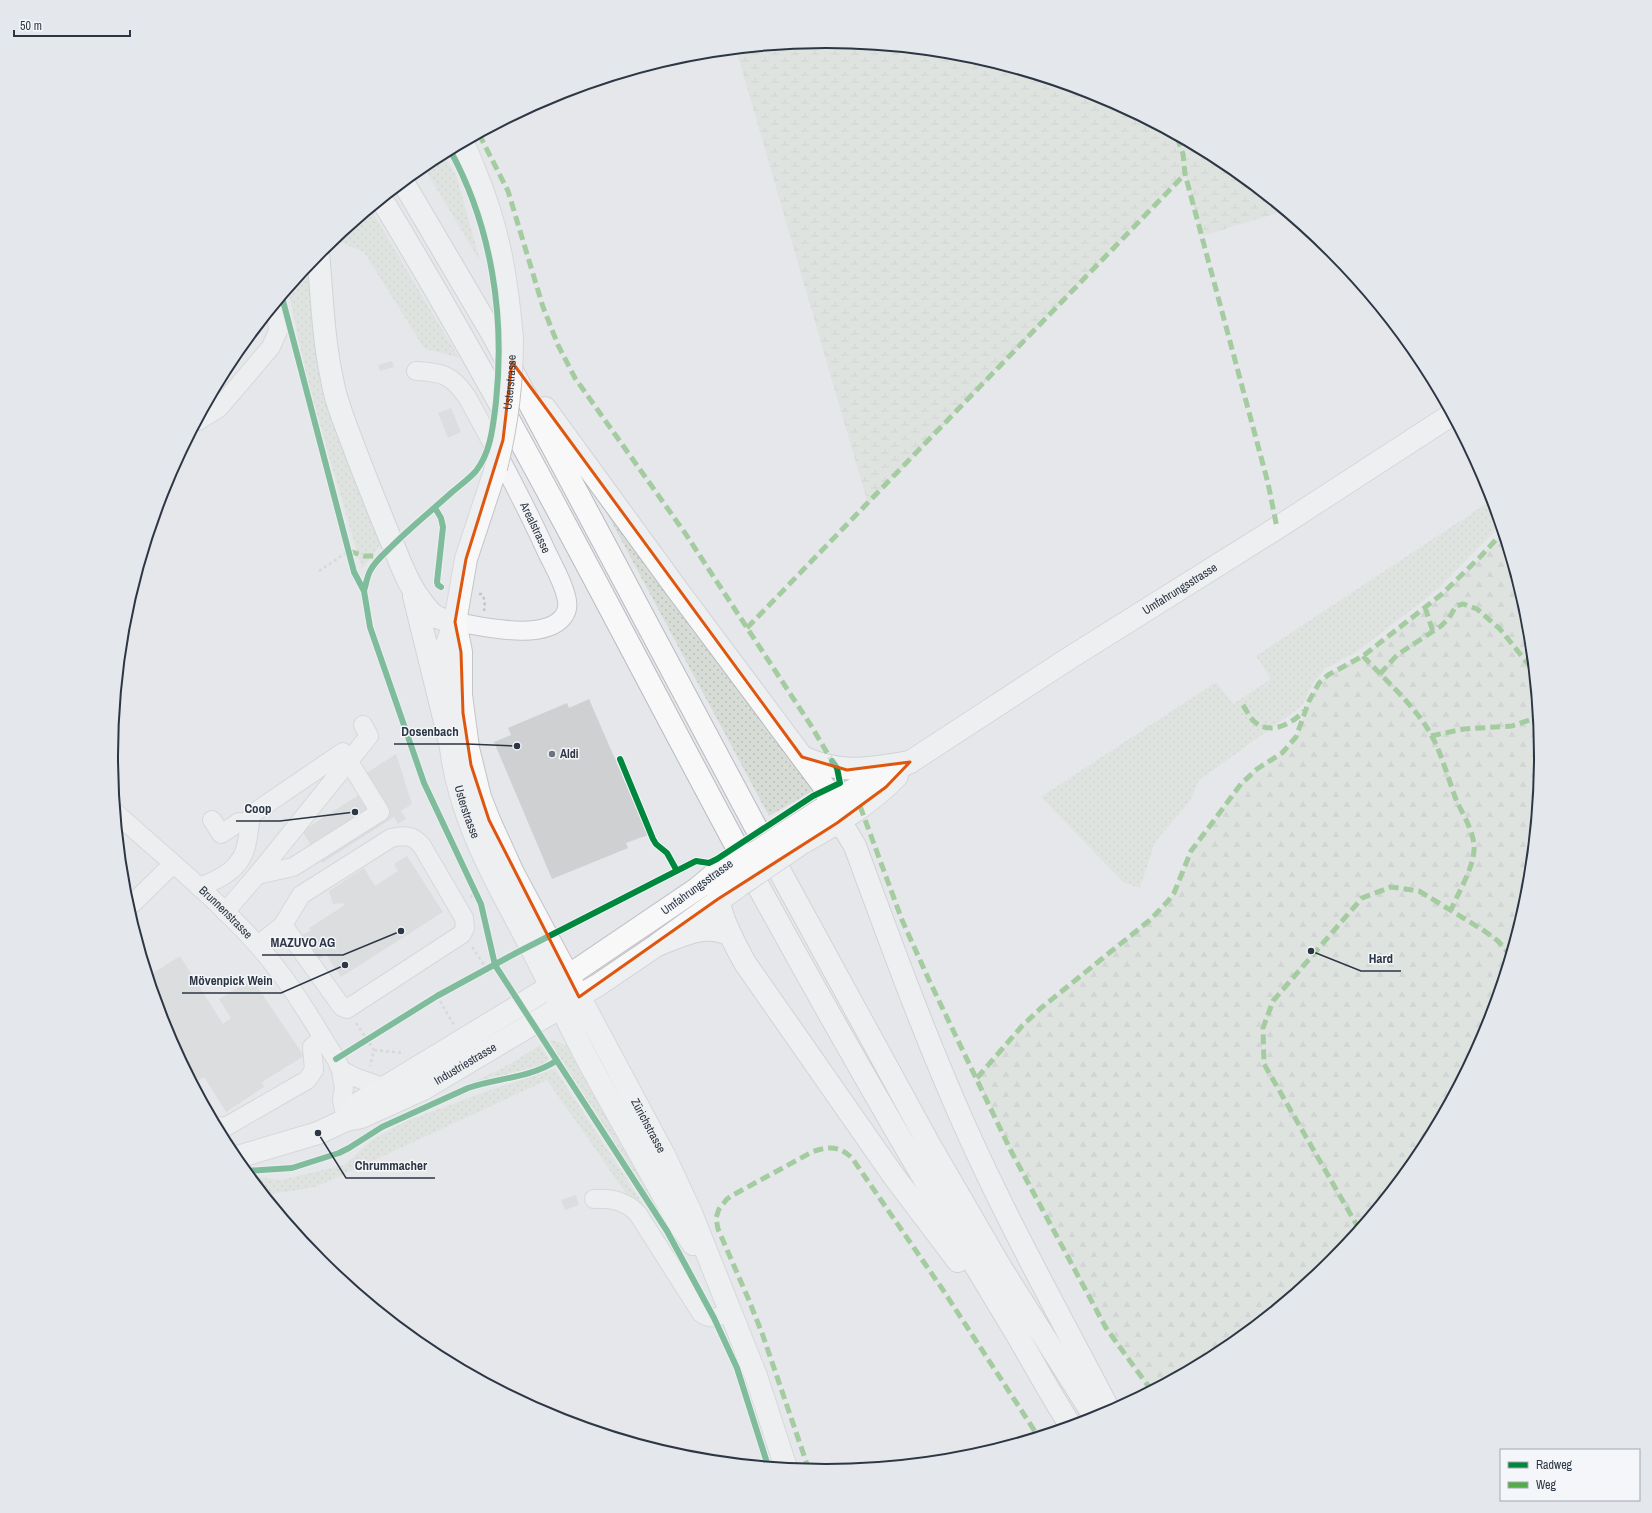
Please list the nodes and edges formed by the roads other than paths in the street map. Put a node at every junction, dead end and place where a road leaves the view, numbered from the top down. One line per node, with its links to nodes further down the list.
1 (465, 147): 11 (main road, Usterstrasse, bridge)
2 (406, 186): 6 (main road)
3 (384, 203): 45 (main road)
4 (319, 262): 10 (main road)
5 (276, 310): 8 (street)
6 (493, 335): 14 (main road); 47 (main road)
7 (416, 371): 11 (street, Arealstrasse)
8 (204, 418)
9 (1448, 418): 16 (main road, Umfahrungsstrasse)
10 (412, 589): 11 (main road); 13 (main road)
11 (455, 622): 13 (main road, Usterstrasse); 35 (main road, Usterstrasse)
12 (363, 725): 15 (street)
13 (449, 738): 35 (main road, Usterstrasse)
14 (802, 757): 16 (main road); 17 (main road)
15 (349, 760): 20 (street); 22 (street); 24 (street)
16 (910, 762): 17 (main road, Umfahrungsstrasse)
17 (832, 814): 21 (main road, Umfahrungsstrasse); 46 (main road)
18 (121, 817): 23 (street, Brunnenstrasse)
19 (212, 820): 20 (street)
20 (248, 830): 22 (street); 27 (street)
21 (795, 837): 26 (main road, Umfahrungsstrasse, bridge); 26 (main road, Umfahrungsstrasse, bridge)
22 (274, 853): 24 (street); 25 (street)
23 (173, 864): 27 (street, Brunnenstrasse); 29 (street)
24 (293, 867): 25 (street)
25 (257, 875): 30 (street)
26 (729, 877): 28 (main road); 35 (main road, Umfahrungsstrasse)
27 (199, 887): 30 (street, Brunnenstrasse)
28 (718, 899): 32 (main road); 34 (main road, Umfahrungsstrasse)
29 (133, 903)
30 (225, 912): 33 (street, Brunnenstrasse)
31 (283, 925): 31 (street); 33 (street)
32 (730, 935): 34 (main road); 45 (main road)
33 (258, 945): 37 (street, Brunnenstrasse)
34 (657, 945): 36 (main road, Umfahrungsstrasse)
35 (559, 981): 36 (main road, Zürichstrasse); 39 (main road, Industriestrasse)
36 (570, 1002): 40 (main road, Industriestrasse); 44 (main road, Zürichstrasse)
37 (323, 1038): 38 (street, Brunnenstrasse); 41 (street)
38 (341, 1070): 39 (street); 40 (street, Brunnenstrasse)
39 (385, 1088): 40 (main road, Industriestrasse)
40 (346, 1120): 42 (main road, Industriestrasse)
41 (223, 1128)
42 (241, 1156)
43 (594, 1200): 44 (street)
44 (730, 1310): 49 (main road, Zürichstrasse)
45 (1030, 1356): 48 (main road)
46 (1107, 1406)
47 (1092, 1413)
48 (1068, 1422)
49 (784, 1463)

